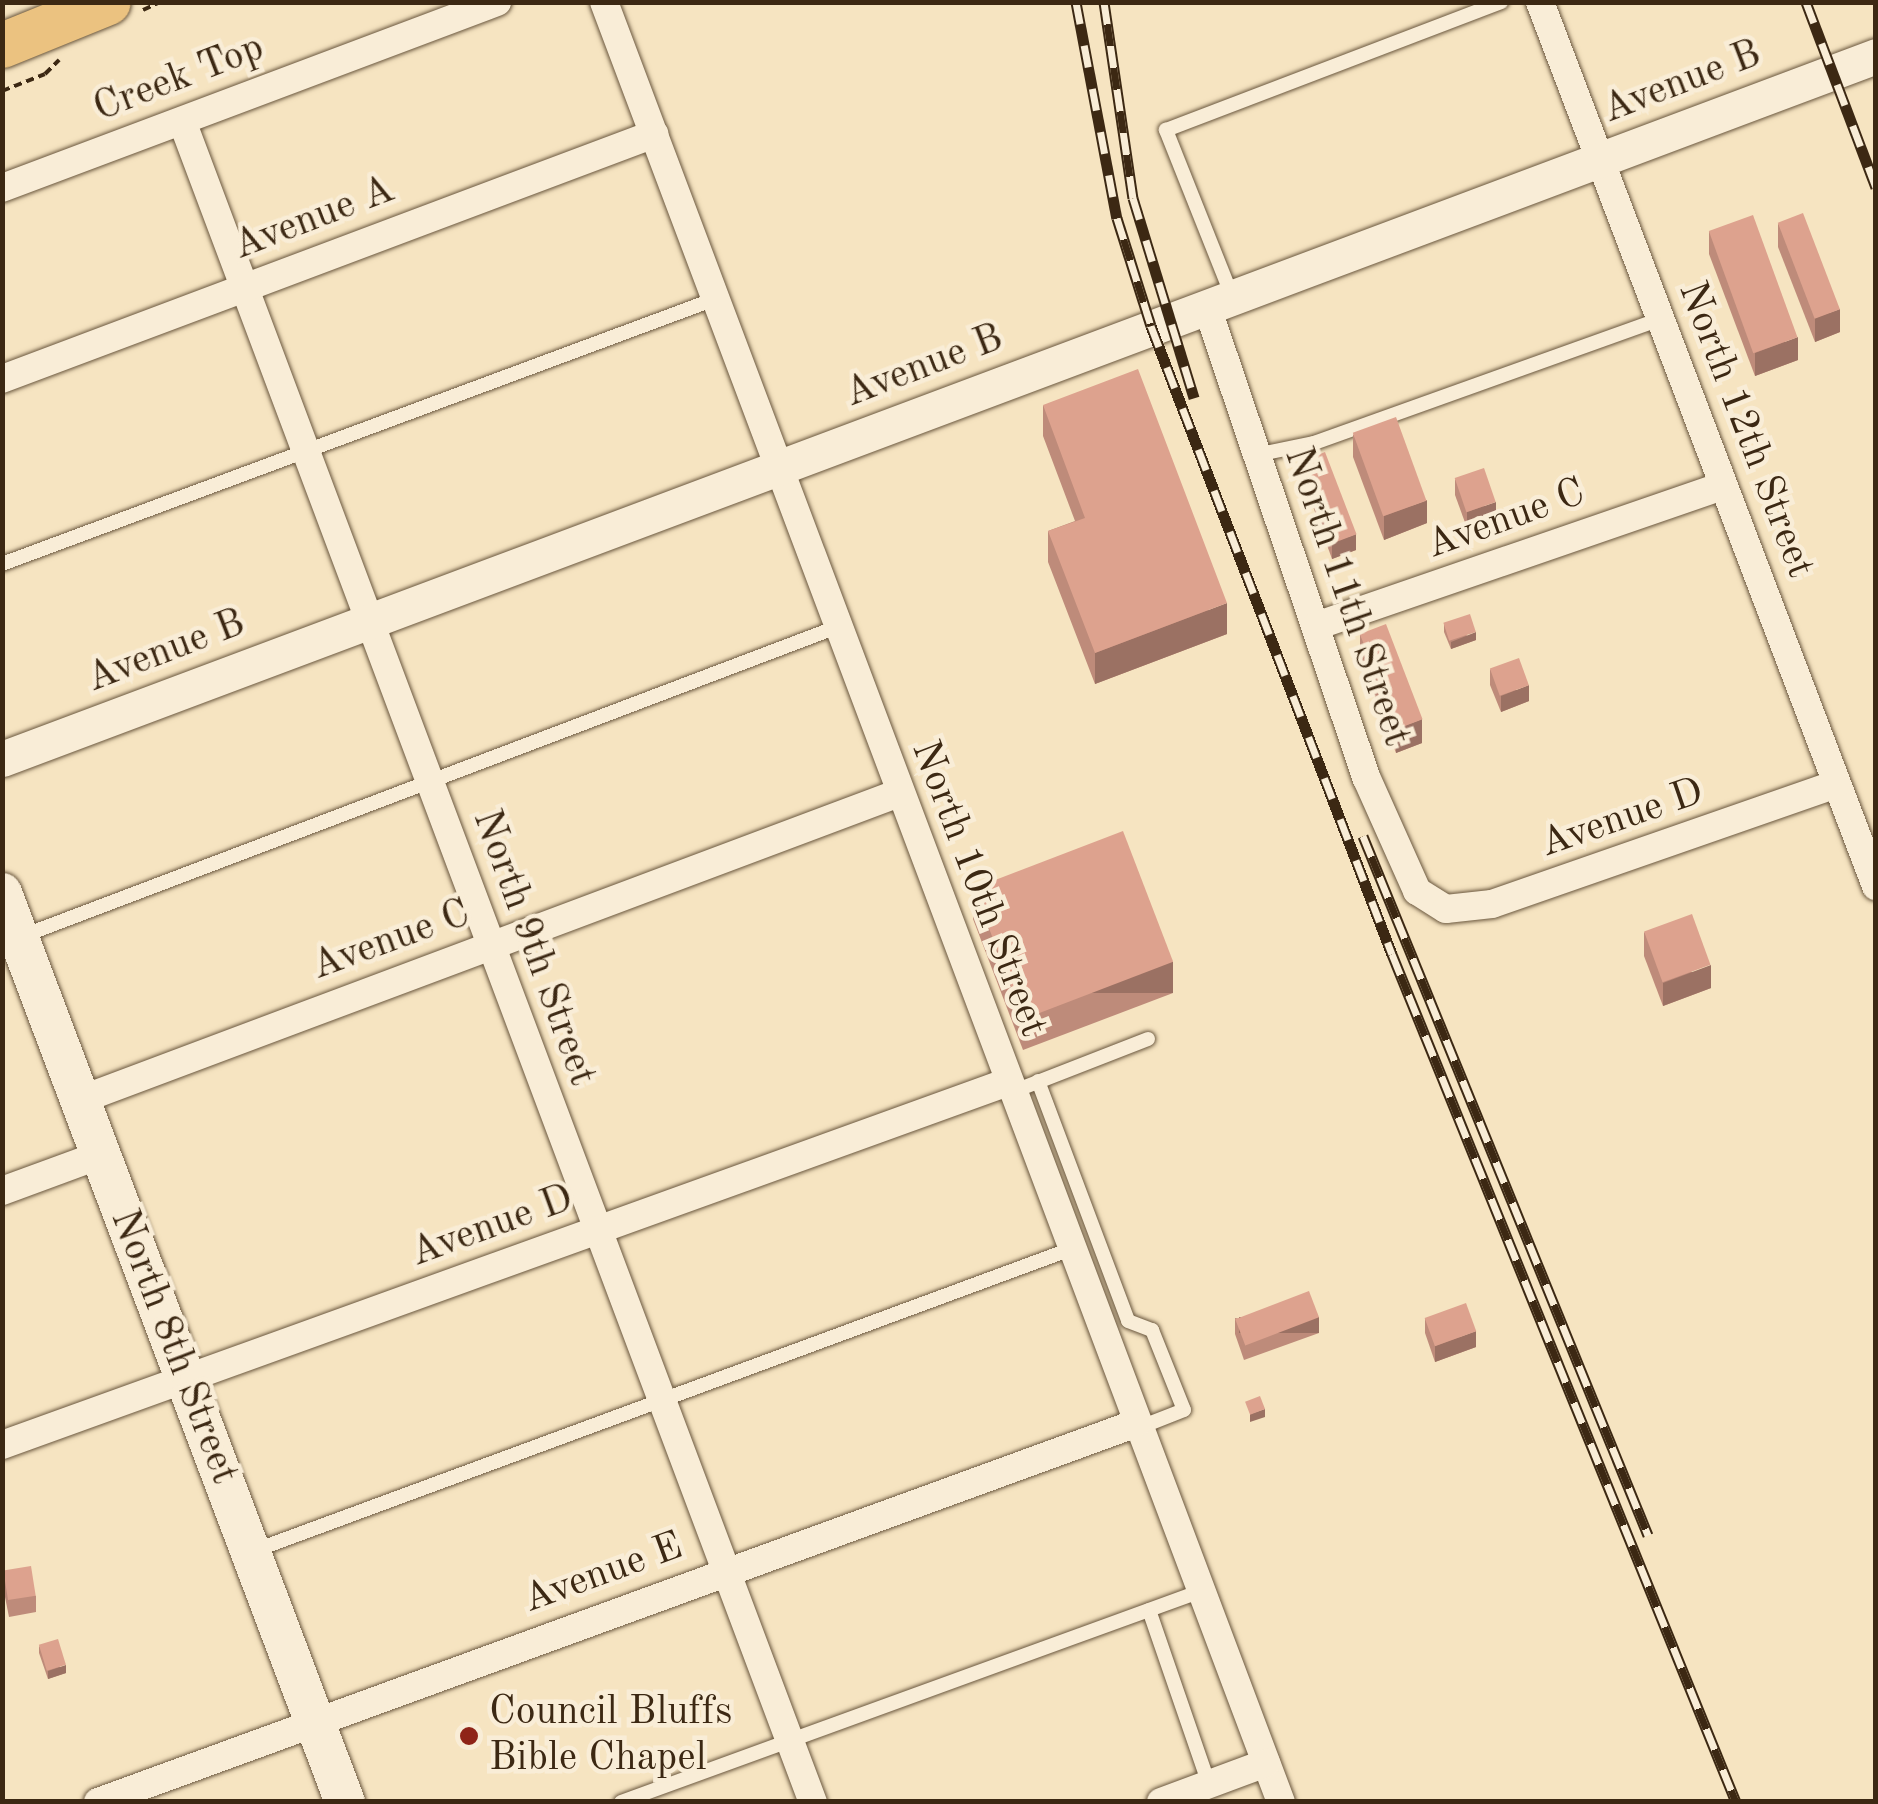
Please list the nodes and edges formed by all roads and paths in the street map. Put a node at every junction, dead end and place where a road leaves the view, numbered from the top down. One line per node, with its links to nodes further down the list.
1 (108, 2): 6 (main road)
2 (497, 2): 8 (street, Creek Top)
3 (604, 2): 9 (street, North 10th Street)
4 (1501, 2): 14 (lane)
5 (1540, 2): 10 (street, North 12th Street)
6 (2, 45)
7 (1876, 56): 10 (street, Avenue B)
8 (182, 121): 11 (street, Creek Top); 12 (street, North 9th Street)
9 (654, 134): 12 (street, Avenue A); 13 (street, North 10th Street)
10 (1598, 160): 14 (street, Avenue B); 15 (street, North 12th Street)
11 (2, 188)
12 (244, 288): 16 (street, Avenue A); 17 (street, North 9th Street)
13 (715, 299): 17 (lane); 19 (street, North 10th Street)
14 (1220, 302): 18 (street, North 11th Street); 19 (street, Avenue B)
15 (1658, 320): 18 (lane); 20 (street, North 12th Street)
16 (2, 379)
17 (306, 452): 21 (lane); 22 (street, North 9th Street)
18 (1256, 455): 23 (street, North 11th Street)
19 (777, 468): 22 (street, Avenue B); 24 (street, North 10th Street)
20 (1722, 486): 23 (street, Avenue C); 27 (street, North 12th Street)
21 (2, 564)
22 (369, 621): 25 (street, Avenue B); 26 (street, North 9th Street)
23 (1316, 626): 31 (street, North 11th Street)
24 (837, 627): 26 (lane); 28 (street, North 10th Street)
25 (2, 759)
26 (428, 780): 32 (lane); 33 (street, North 9th Street)
27 (1836, 784): 29 (street, North 12th Street); 31 (street, Avenue D)
28 (899, 793): 33 (street, Avenue C); 36 (street, North 10th Street)
29 (1876, 886)
30 (2, 892): 32 (main road, North 8th Street)
31 (1431, 901)
32 (19, 938): 37 (main road, North 8th Street)
33 (490, 947): 37 (street, Avenue C); 40 (street, North 9th Street)
34 (1148, 1039): 35 (lane)
35 (1038, 1081): 36 (lane); 44 (lane)
36 (1010, 1087): 40 (street, Avenue D); 41 (street, North 10th Street)
37 (80, 1100): 38 (main road, North 8th Street)
38 (100, 1154): 39 (street); 42 (main road, North 8th Street)
39 (2, 1191)
40 (597, 1232): 42 (street, Avenue D); 43 (street, North 9th Street)
41 (1071, 1250): 43 (lane); 44 (street, North 10th Street)
42 (185, 1380): 45 (street, Avenue D); 46 (main road, North 8th Street)
43 (661, 1401): 46 (lane); 47 (street, North 9th Street)
44 (1137, 1426): 47 (street, Avenue E); 48 (street, North 10th Street)
45 (2, 1445)
46 (251, 1552): 50 (main road, North 8th Street)
47 (726, 1572): 50 (street, Avenue E); 51 (street, North 9th Street)
48 (1201, 1591): 49 (lane); 52 (street, North 10th Street)
49 (1149, 1610): 51 (lane); 53 (lane)
50 (315, 1721): 54 (street, Avenue E); 55 (main road, North 8th Street)
51 (789, 1740): 56 (lane); 57 (street, North 9th Street)
52 (1266, 1763): 53 (street); 59 (street, North 10th Street)
53 (1209, 1784): 58 (street)
54 (98, 1802)
55 (345, 1802)
56 (621, 1802)
57 (812, 1802)
58 (1161, 1802)
59 (1281, 1802)

